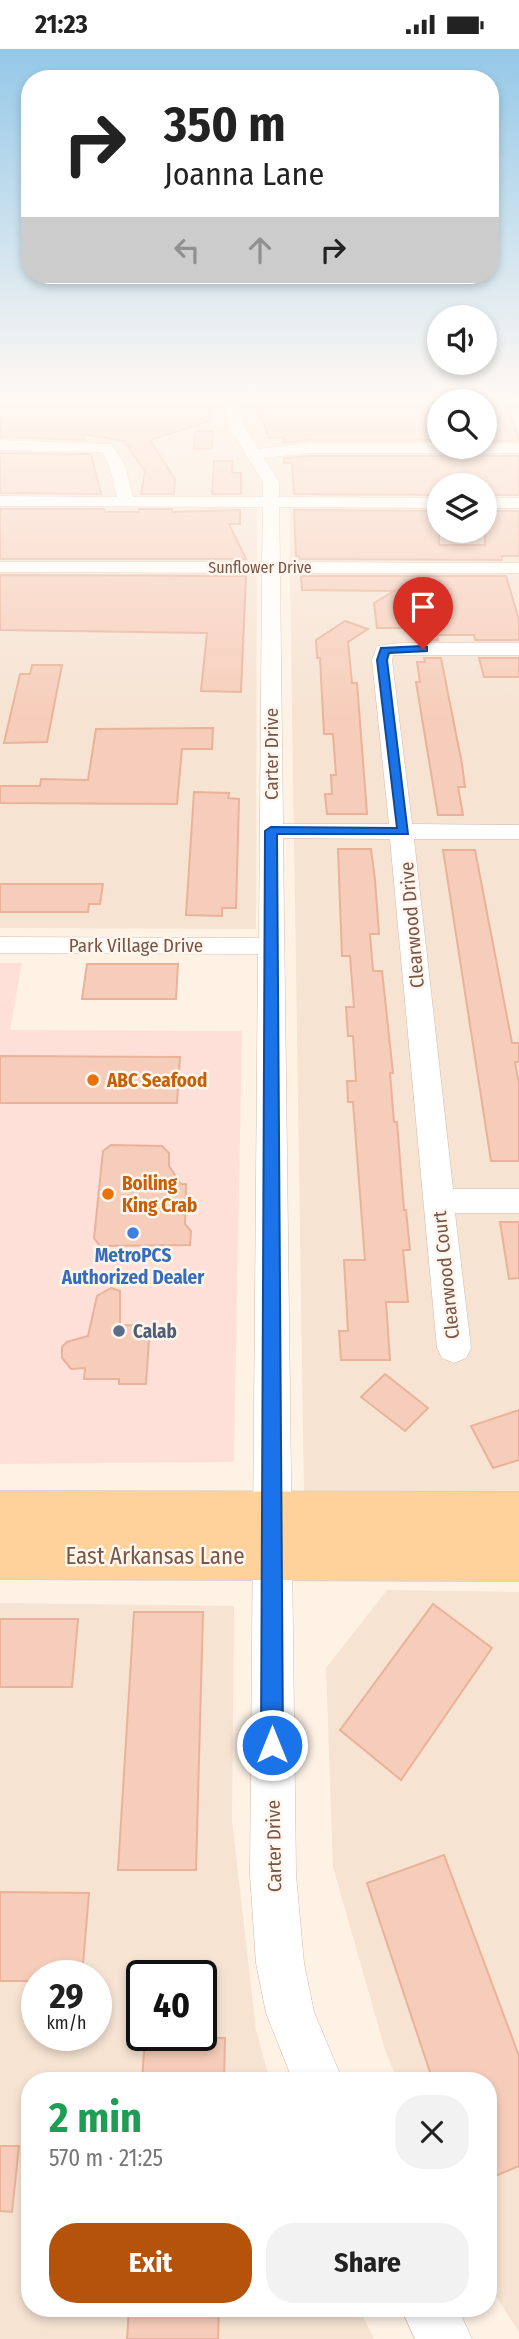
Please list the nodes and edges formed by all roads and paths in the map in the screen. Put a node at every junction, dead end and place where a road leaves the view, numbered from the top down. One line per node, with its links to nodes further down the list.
1 (272, 504): 3 (street, Carter Drive)
2 (0, 567): 3 (street, Sunflower Drive)
3 (271, 568): 4 (street, Sunflower Drive); 6 (street, Carter Drive)
4 (519, 568)
5 (519, 649): 7 (street, Clearwood Drive)
6 (271, 831): 7 (street); 10 (street, Carter Drive)
7 (403, 832): 8 (street); 11 (street, Clearwood Drive)
8 (519, 832)
9 (0, 945): 10 (street, Park Village Drive)
10 (273, 946): 16 (street, Carter Drive)
11 (438, 1201): 12 (street); 13 (street, Clearwood Court)
12 (519, 1201)
13 (454, 1348)
14 (0, 1513): 16 (main road, East Arkansas Lane)
15 (519, 1514): 16 (main road, East Arkansas Lane)
16 (271, 1536): 17 (main road, East Arkansas Lane); 18 (main road, East Arkansas Lane); 19 (street, Carter Drive)
17 (0, 1556)
18 (519, 1558)
19 (314, 2072)
20 (433, 2317): 21 (street)
21 (444, 2339)

